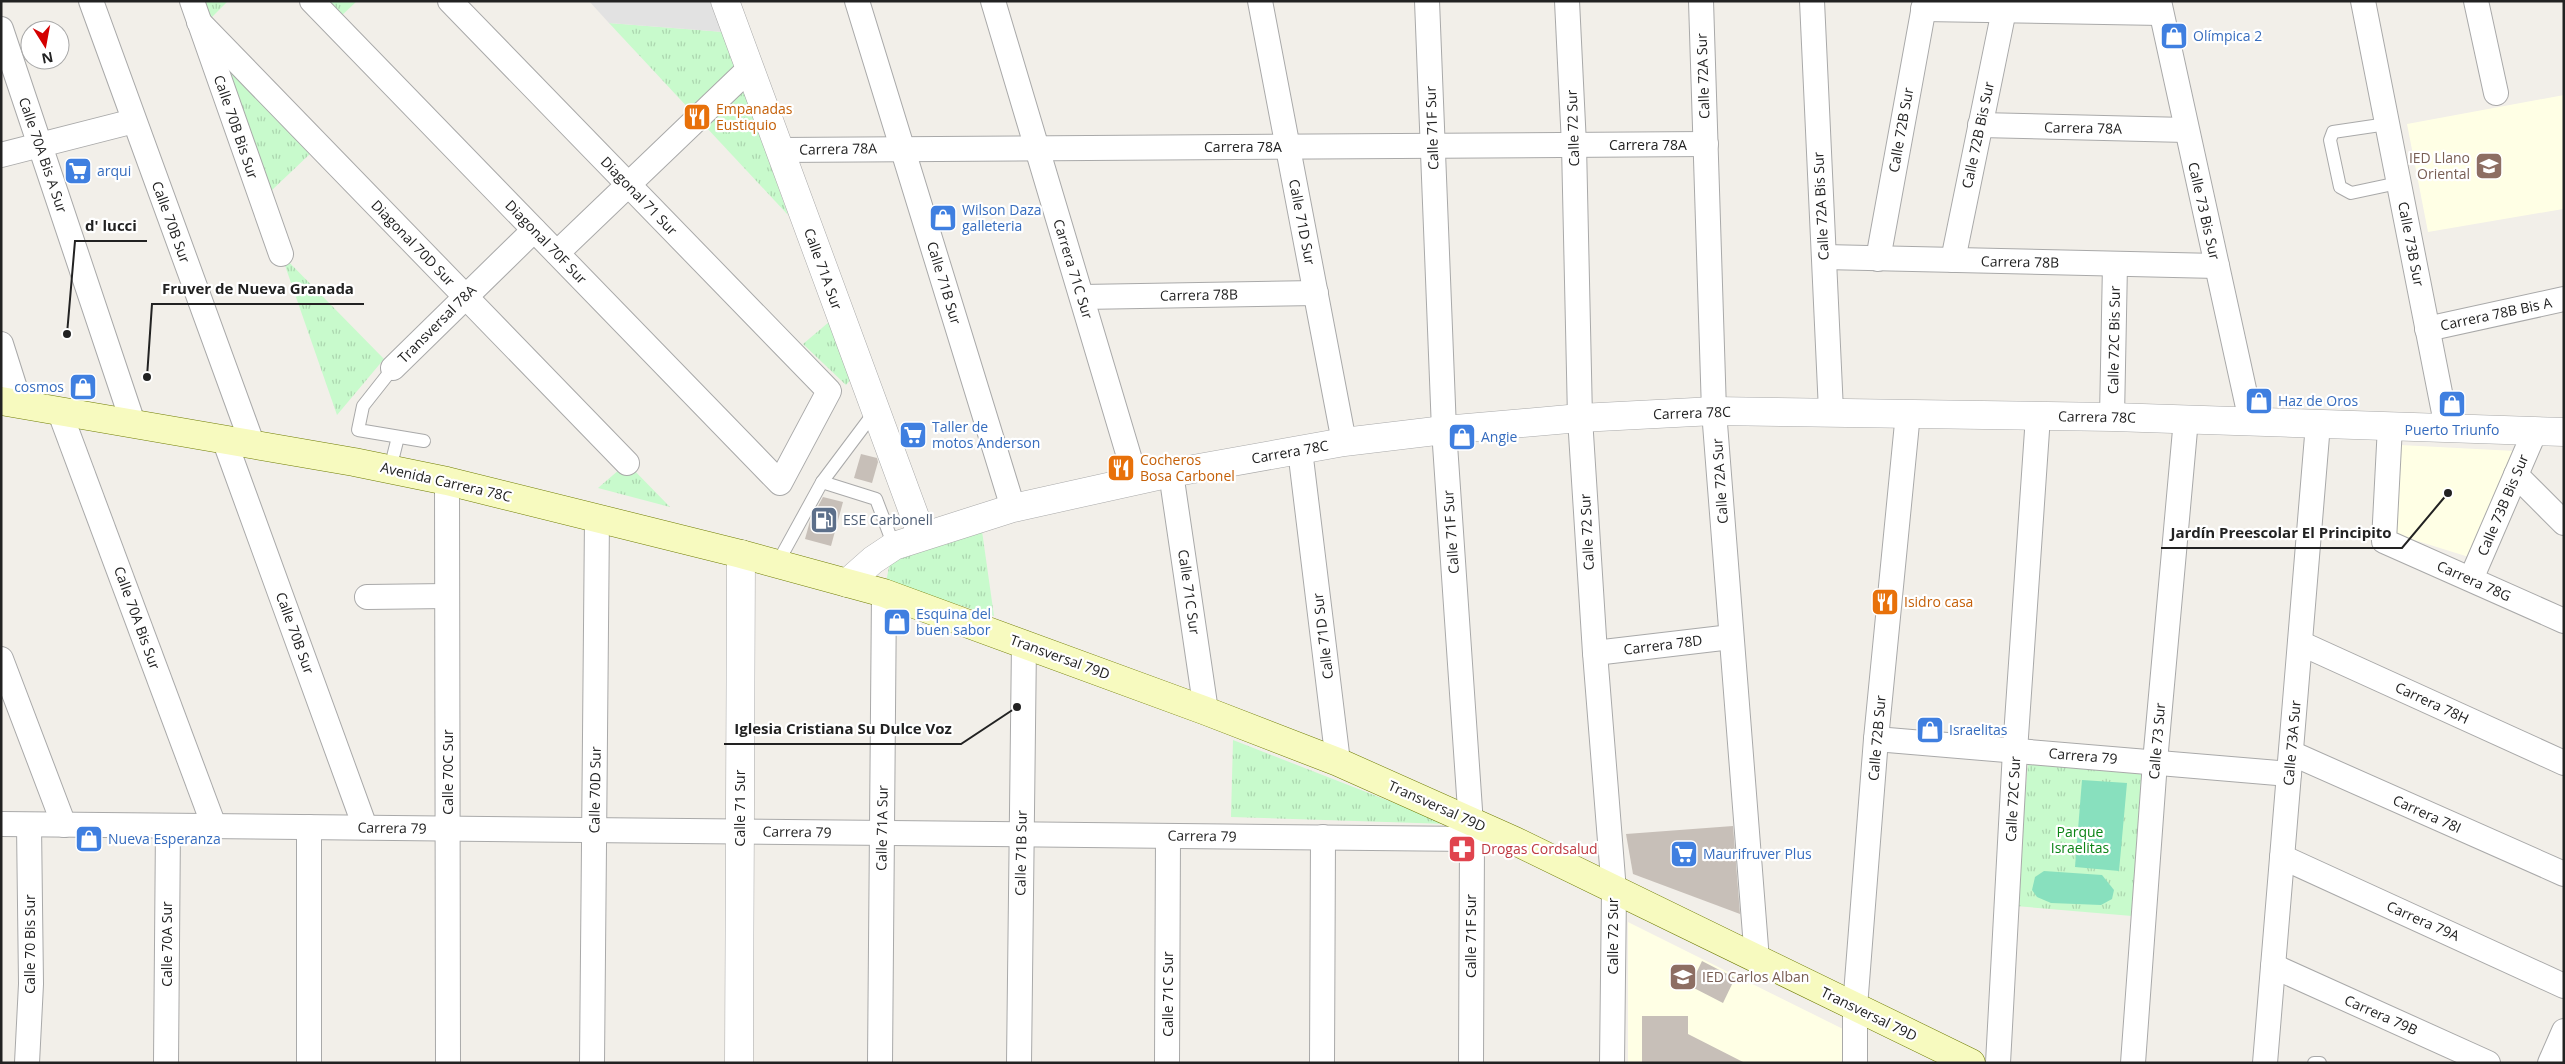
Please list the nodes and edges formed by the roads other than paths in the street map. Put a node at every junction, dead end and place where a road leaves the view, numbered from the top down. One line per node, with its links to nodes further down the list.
1 (91, 1): 21 (street, Calle 70B Sur)
2 (312, 1): 36 (street, Diagonal 70F Sur)
3 (450, 1): 35 (street, Diagonal 71 Sur)
4 (725, 1): 19 (street, Calle 71A Sur)
5 (857, 1): 30 (street, Calle 71B Sur)
6 (992, 1): 31 (street, Carrera 71C Sur)
7 (1260, 1): 29 (street, Calle 71D Sur)
8 (1427, 1): 28 (street, Calle 71F Sur)
9 (1567, 1): 27 (street, Calle 72 Sur)
10 (1701, 1): 25 (street, Calle 72A Sur)
11 (1812, 1): 39 (street, Calle 72A Bis Sur)
12 (2363, 1): 22 (street, Calle 73B Sur)
13 (2476, 1): 20 (street)
14 (1924, 5): 16 (street); 40 (street, Calle 72B Sur)
15 (2160, 7): 16 (street); 24 (street, Calle 73 Bis Sur)
16 (2004, 10): 23 (street, Calle 72B Bis Sur)
17 (195, 12): 38 (street, Calle 70B Bis Sur); 45 (street, Diagonal 70D Sur)
18 (1, 29): 26 (street, Calle 70A Bis A Sur)
19 (749, 69): 32 (street, Calle 71A Sur); 35 (street)
20 (2496, 94)
21 (134, 122): 26 (street); 73 (street, Calle 70B Sur)
22 (2387, 124): 34 (street, Calle 73B Sur); 34 (lane)
23 (1980, 126): 24 (street, Carrera 78A); 41 (street, Calle 72B Bis Sur)
24 (2186, 130): 43 (street, Calle 73 Bis Sur)
25 (1706, 144): 27 (street, Carrera 78A); 54 (street, Calle 72A Sur)
26 (40, 145): 33 (street); 62 (street, Calle 70A Bis A Sur)
27 (1574, 145): 28 (street, Carrera 78A); 59 (street, Calle 72 Sur)
28 (1433, 146): 29 (street, Carrera 78A); 66 (street, Calle 71F Sur)
29 (1288, 147): 31 (street, Carrera 78A); 44 (street, Calle 71D Sur)
30 (902, 148): 31 (street, Carrera 78A); 32 (street, Carrera 78A); 83 (street, Calle 71B Sur)
31 (1037, 148): 46 (street, Carrera 71C Sur)
32 (779, 150): 53 (street, Calle 71A Sur)
33 (1, 155)
34 (2398, 183): 48 (street, Calle 73B Sur)
35 (628, 185): 37 (street); 82 (street, Diagonal 71 Sur)
36 (534, 230): 37 (street, Diagonal 70F Sur); 45 (street, Transversal 78A)
37 (557, 253): 82 (street, Diagonal 70F Sur)
38 (281, 254)
39 (1824, 257): 40 (street, Carrera 78B); 55 (street, Calle 72A Bis Sur)
40 (1878, 258): 41 (street, Carrera 78B)
41 (1953, 260): 42 (street, Carrera 78B)
42 (2115, 264): 43 (street, Carrera 78B); 58 (street, Calle 72C Bis Sur)
43 (2216, 266): 61 (street, Calle 73 Bis Sur)
44 (1316, 293): 46 (street, Carrera 78B); 72 (street, Calle 71D Sur)
45 (465, 297): 50 (street, Transversal 78A); 75 (street, Diagonal 70D Sur)
46 (1082, 297): 79 (street, Carrera 71C Sur)
47 (2564, 299): 48 (street, Carrera 78B Bis A)
48 (2428, 328): 65 (street, Calle 73B Sur)
49 (1, 344): 51 (street)
50 (393, 368): 69 (lane, Transversal 78A)
51 (10, 402): 52 (main road, Avenida Carrera 78C)
52 (59, 410): 62 (main road, Avenida Carrera 78C); 112 (street, Calle 70A Bis Sur)
53 (876, 410): 81 (lane); 86 (street, Calle 71A Sur)
54 (1714, 411): 55 (street, Carrera 78C); 59 (street, Carrera 78C); 96 (street, Calle 72A Sur)
55 (1831, 411): 56 (street, Carrera 78C)
56 (1908, 413): 57 (street, Carrera 78C); 102 (street, Calle 72B Sur)
57 (2038, 416): 58 (street, Carrera 78C); 103 (street, Calle 72C Sur)
58 (2112, 417): 60 (street, Carrera 78C)
59 (1580, 418): 66 (street, Carrera 78C); 99 (street, Calle 72 Sur)
60 (2186, 419): 61 (street, Carrera 78C); 105 (street, Calle 73 Sur)
61 (2251, 421): 63 (street, Carrera 78C)
62 (133, 423): 70 (main road, Avenida Carrera 78C)
63 (2318, 424): 64 (street, Carrera 78C); 98 (street, Calle 73A Sur)
64 (2390, 426): 65 (street, Carrera 78C); 90 (street, Carrera 78G)
65 (2447, 428): 67 (street, Carrera 78C)
66 (1444, 430): 72 (street, Carrera 78C); 117 (street, Calle 71F Sur)
67 (2535, 431): 68 (street, Carrera 78C); 78 (street, Calle 73B Bis Sur)
68 (2564, 432)
69 (398, 437): 71 (lane); 76 (lane)
70 (224, 439): 73 (main road, Avenida Carrera 78C); 114 (street, Calle 70B Sur)
71 (424, 441)
72 (1344, 442): 74 (street, Carrera 78C)
73 (252, 443): 76 (main road, Avenida Carrera 78C)
74 (1300, 450): 77 (street, Carrera 78C); 104 (street, Calle 71D Sur)
75 (627, 463)
76 (390, 469): 80 (main road, Avenida Carrera 78C)
77 (1171, 473): 79 (street, Carrera 78C); 101 (street, Calle 71C Sur)
78 (2516, 475): 85 (street); 90 (street, Calle 73B Bis Sur)
79 (1136, 480): 83 (street, Carrera 78C)
80 (447, 481): 84 (main road, Avenida Carrera 78C); 93 (street, Calle 70C Sur)
81 (822, 482): 87 (lane); 89 (lane)
82 (780, 483)
83 (1013, 508): 86 (street, Carrera 78C)
84 (597, 518): 88 (main road, Avenida Carrera 78C); 116 (street, Calle 70D Sur)
85 (2564, 523)
86 (922, 536): 87 (street, Carrera 78C)
87 (894, 546): 91 (street, Carrera 78C)
88 (741, 554): 89 (main road, Avenida Carrera 78C); 118 (street, Calle 71 Sur)
89 (778, 564): 91 (main road, Avenida Carrera 78C)
90 (2471, 579): 95 (street, Carrera 78G)
91 (847, 583): 92 (main road, Avenida Carrera 78C)
92 (884, 593): 97 (main road, Transversal 79D); 119 (street, Calle 71A Sur)
93 (448, 596): 94 (street); 115 (street, Calle 70C Sur)
94 (367, 597)
95 (2564, 621)
96 (1731, 637): 99 (street, Carrera 78D); 126 (street, Calle 72A Sur)
97 (1024, 643): 101 (main road, Transversal 79D); 120 (street, Calle 71B Sur)
98 (2300, 643): 106 (street, Calle 73A Sur); 107 (street, Carrera 78H)
99 (1595, 653): 125 (street, Calle 72 Sur)
100 (1, 659): 110 (street)
101 (1206, 711): 104 (main road, Transversal 79D)
102 (1876, 739): 103 (street, Carrera 79); 129 (street, Calle 72B Sur)
103 (2015, 751): 105 (street, Carrera 79); 145 (street, Calle 72C Sur)
104 (1338, 762): 117 (main road, Transversal 79D)
105 (2155, 762): 106 (street, Carrera 79); 146 (street, Calle 73 Sur)
106 (2290, 763): 123 (street, Calle 73A Sur); 124 (street, Carrera 78I)
107 (2564, 763)
108 (1, 824): 109 (street, Carrera 79)
109 (29, 824): 110 (street, Carrera 79); 131 (street, Calle 70 Bis Sur)
110 (64, 824): 111 (street, Carrera 79)
111 (168, 826): 112 (street, Carrera 79); 132 (street, Calle 70A Sur)
112 (214, 826): 113 (street, Carrera 79)
113 (309, 827): 114 (street, Carrera 79); 133 (street)
114 (365, 828): 115 (street, Carrera 79)
115 (448, 829): 116 (street, Carrera 79); 134 (street, Calle 70C Sur)
116 (594, 830): 118 (street, Carrera 79); 135 (street, Calle 70D Sur)
117 (1472, 830): 122 (street, Carrera 79); 125 (main road, Transversal 79D); 141 (street, Calle 71F Sur)
118 (740, 831): 119 (street, Carrera 79); 136 (street, Calle 71 Sur)
119 (882, 833): 120 (street, Carrera 79); 137 (street, Calle 71A Sur)
120 (1022, 834): 121 (street, Carrera 79); 138 (street, Calle 71B Sur)
121 (1168, 836): 122 (street, Carrera 79); 139 (street, Calle 71C Sur)
122 (1323, 837): 140 (street)
123 (2282, 857): 127 (street, Calle 73A Sur); 128 (street, Carrera 79A)
124 (2564, 874)
125 (1614, 891): 126 (main road, Transversal 79D); 142 (street, Calle 72 Sur)
126 (1757, 960): 129 (main road, Transversal 79D)
127 (2273, 966): 147 (street, Calle 73A Sur); 150 (street, Carrera 79B)
128 (2564, 986)
129 (1855, 1007): 143 (street, Calle 72B Sur); 144 (main road, Transversal 79D)
130 (2564, 1031): 151 (street)
131 (27, 1063)
132 (166, 1063)
133 (309, 1063)
134 (448, 1063)
135 (592, 1063)
136 (739, 1063)
137 (880, 1063)
138 (1019, 1063)
139 (1167, 1063)
140 (1322, 1063)
141 (1471, 1063)
142 (1612, 1063)
143 (1855, 1063)
144 (1971, 1063)
145 (1998, 1063)
146 (2133, 1063)
147 (2265, 1063)
148 (2314, 1063): 149 (lane)
149 (2320, 1063)
150 (2488, 1063)
151 (2550, 1063)

